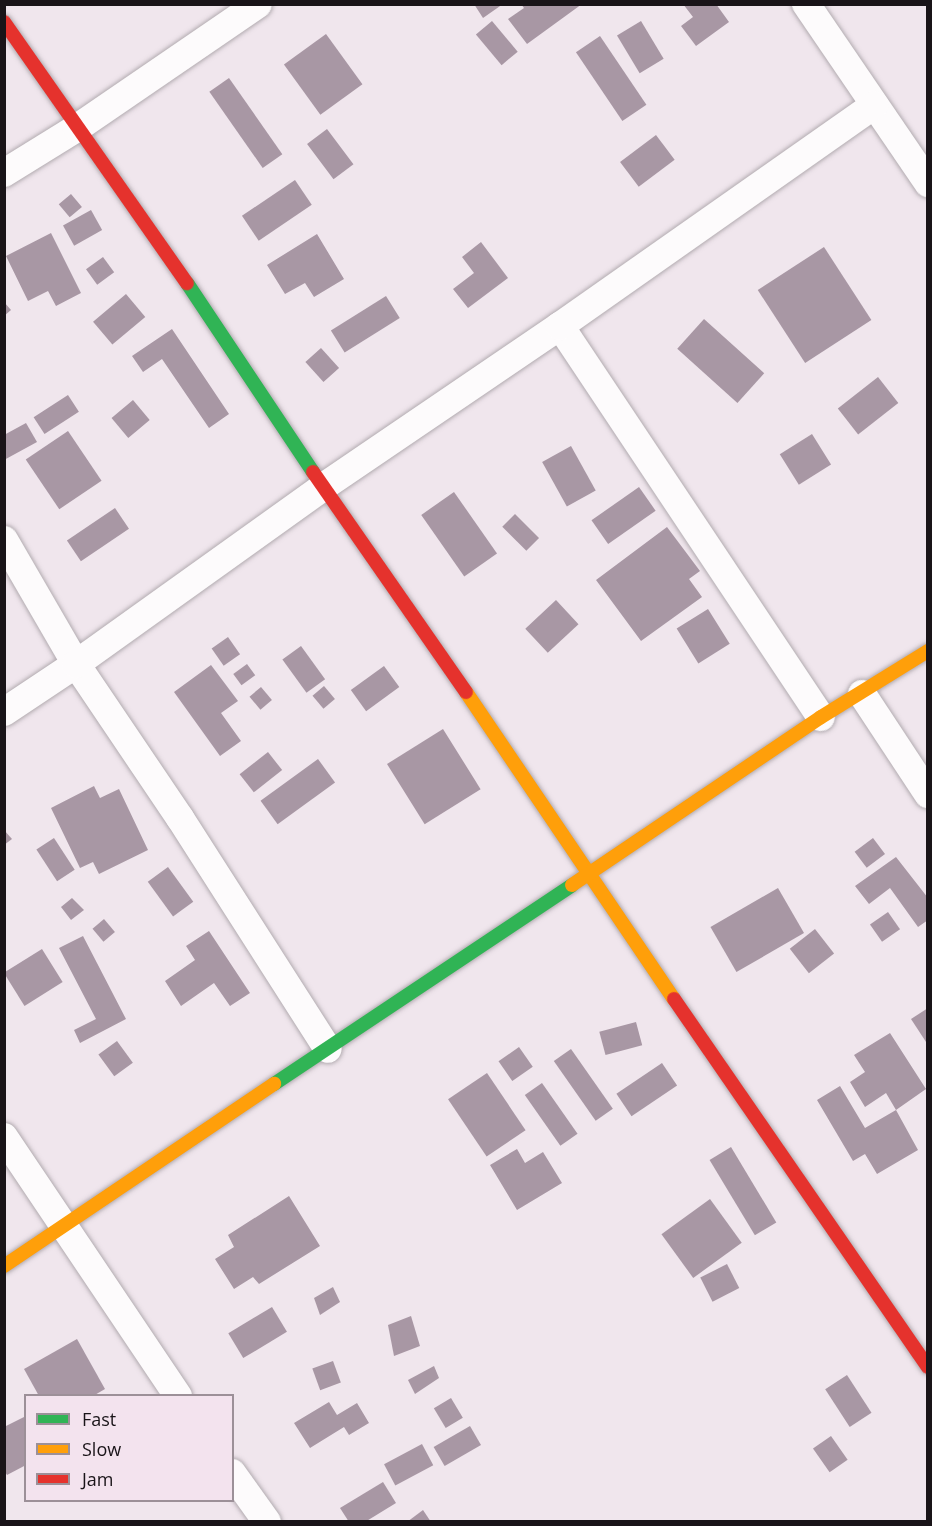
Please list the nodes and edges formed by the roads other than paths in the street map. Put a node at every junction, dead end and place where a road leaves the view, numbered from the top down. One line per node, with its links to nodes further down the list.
1 (258, 4): 5 (street)
2 (806, 4): 4 (street)
3 (4, 22): 5 (street)
4 (874, 105): 7 (street); 8 (street)
5 (77, 128): 6 (street); 9 (street)
6 (4, 173)
7 (927, 183)
8 (560, 327): 9 (street); 15 (street)
9 (322, 487): 12 (street); 17 (street)
10 (4, 540): 12 (street)
11 (927, 651): 13 (street)
12 (76, 664): 14 (street); 18 (street)
13 (862, 694): 15 (street); 16 (street)
14 (4, 712)
15 (821, 717): 17 (street)
16 (927, 794)
17 (589, 875): 18 (street); 22 (street)
18 (328, 1049): 20 (street)
19 (4, 1137): 20 (street)
20 (63, 1227): 21 (street); 23 (street)
21 (4, 1266)
22 (927, 1367)
23 (177, 1394)
24 (234, 1476): 25 (street)
25 (267, 1521)

